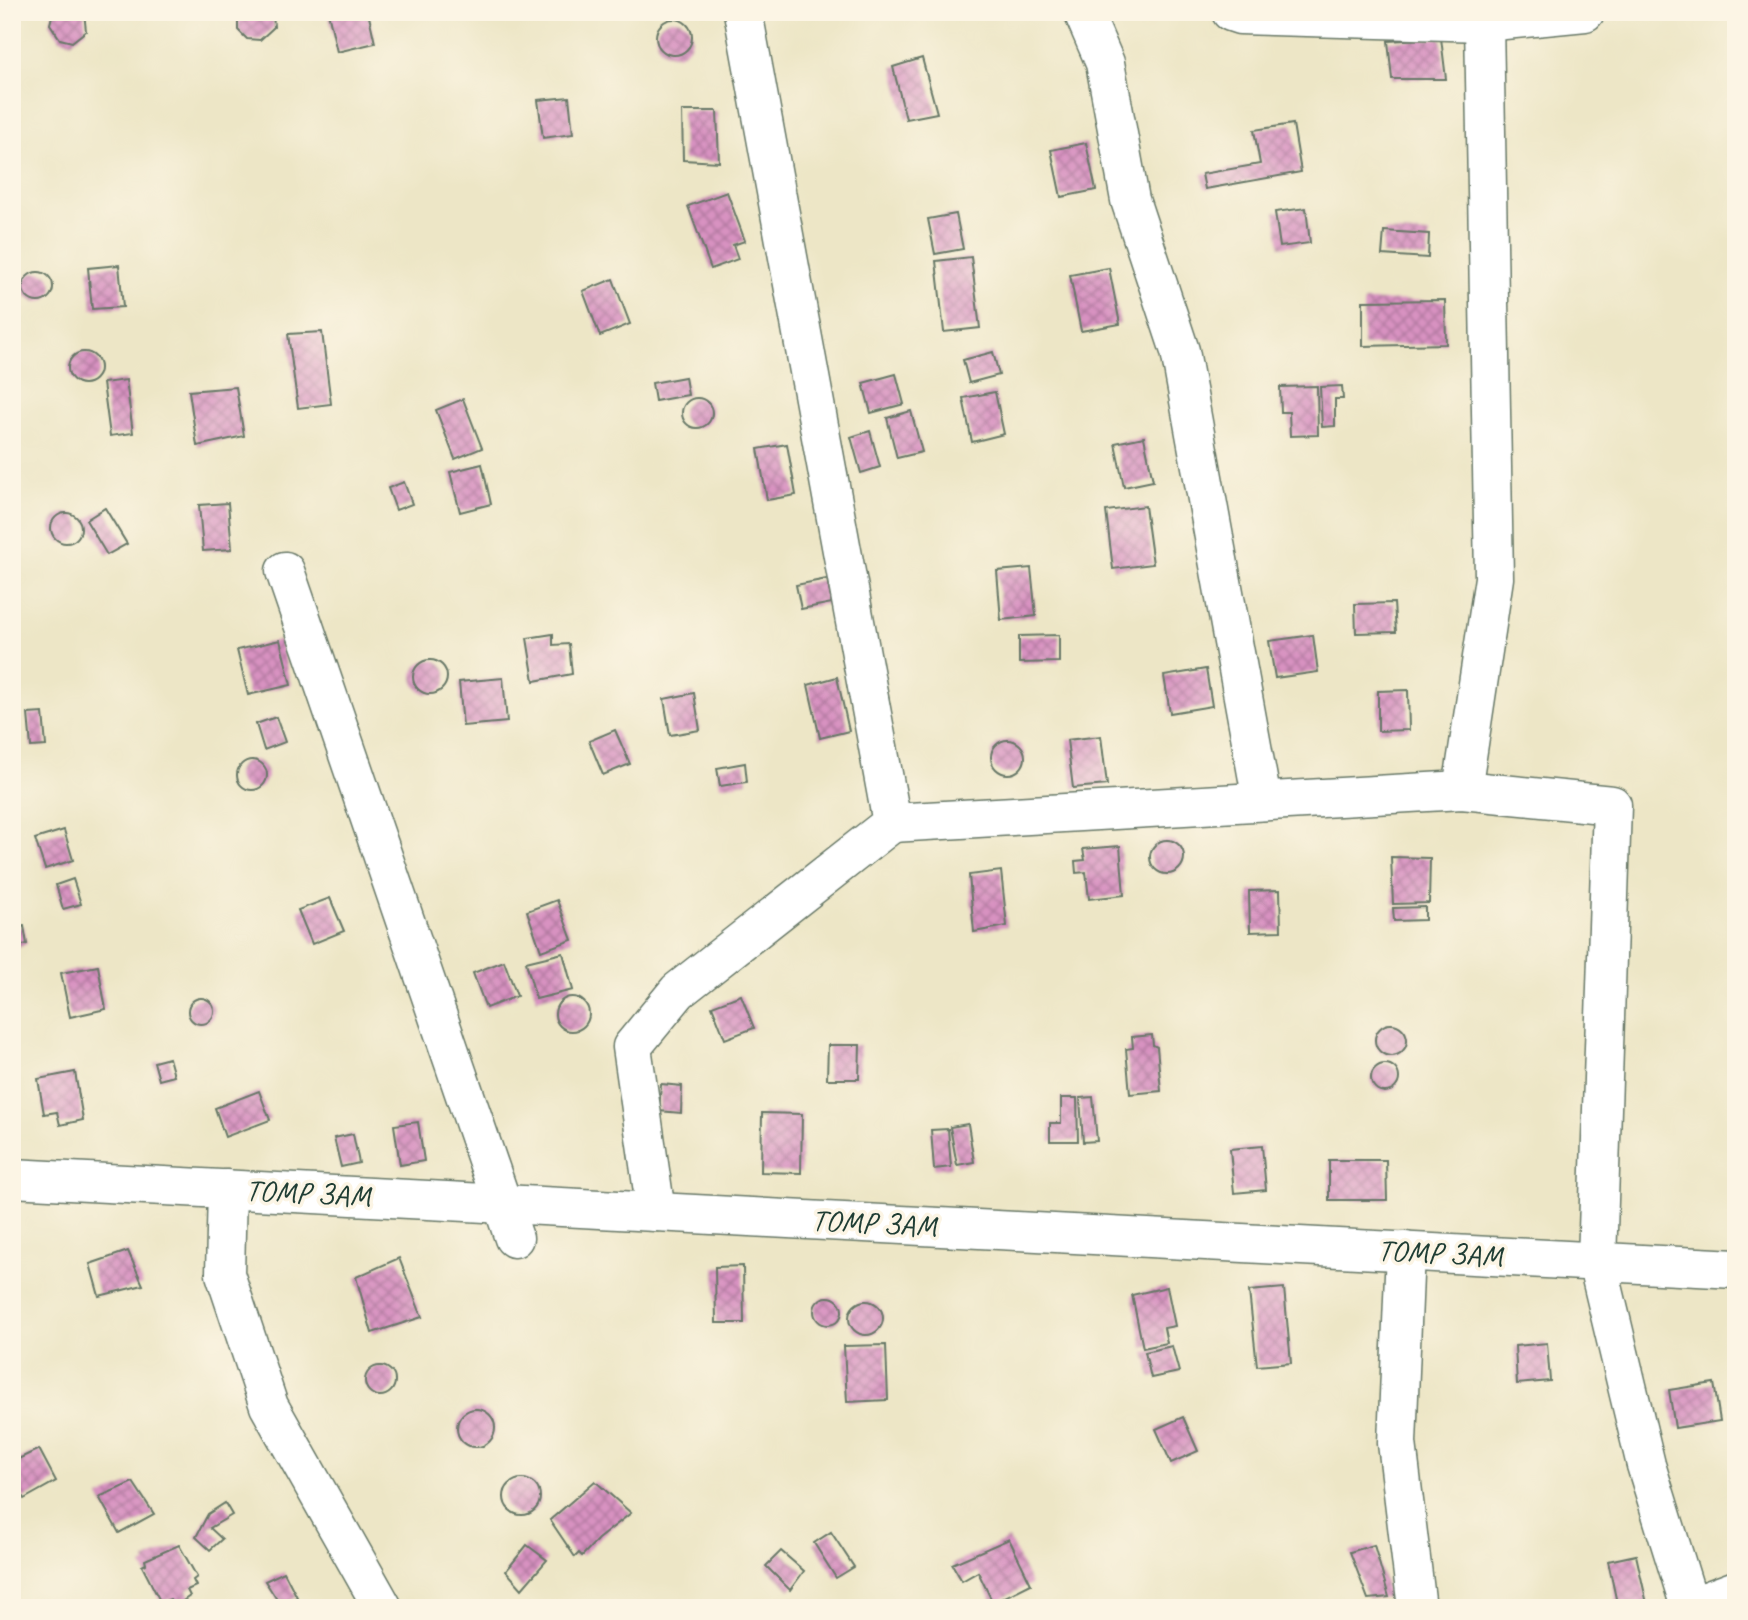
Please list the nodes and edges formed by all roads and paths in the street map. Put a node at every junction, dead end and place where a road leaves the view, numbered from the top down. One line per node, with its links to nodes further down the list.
1 (743, 12): 9 (street)
2 (1083, 12): 8 (street)
3 (1231, 12): 5 (street)
4 (1585, 12): 5 (street)
5 (1484, 22): 7 (street)
6 (285, 571): 13 (street)
7 (1462, 790): 8 (street); 15 (street)
8 (1262, 801): 9 (street)
9 (892, 823): 12 (street)
10 (12, 1178): 11 (street, ТОМР ЗАМ)
11 (228, 1189): 13 (street, ТОМР ЗАМ); 18 (street)
12 (656, 1212): 13 (street, ТОМР ЗАМ); 14 (street, ТОМР ЗАМ)
13 (507, 1221)
14 (1405, 1251): 15 (street, ТОМР ЗАМ); 19 (street)
15 (1598, 1261): 16 (street, ТОМР ЗАМ); 17 (street)
16 (1736, 1269)
17 (1736, 1590)
18 (383, 1608)
19 (1417, 1608)

